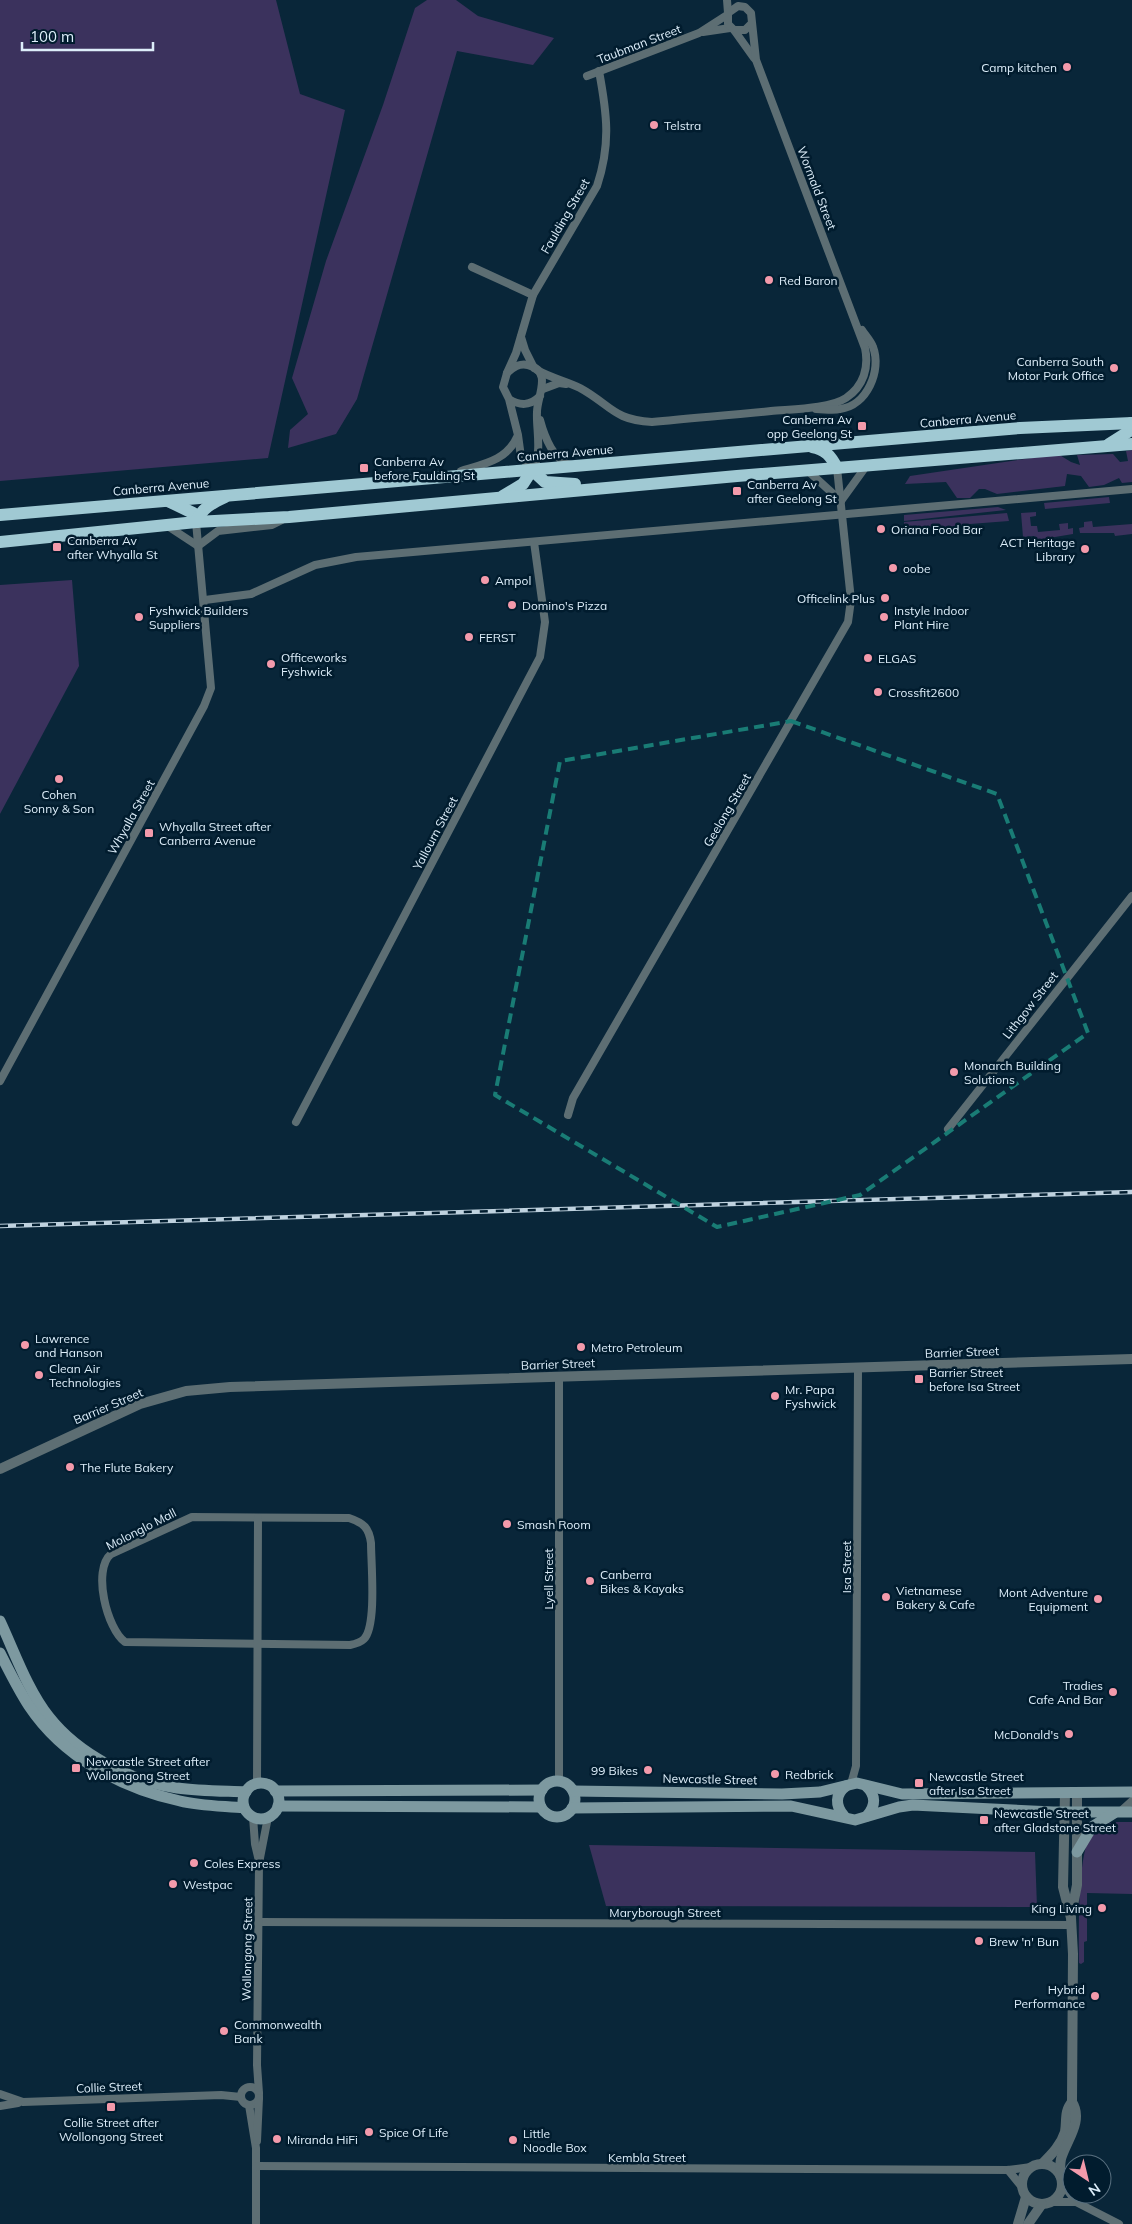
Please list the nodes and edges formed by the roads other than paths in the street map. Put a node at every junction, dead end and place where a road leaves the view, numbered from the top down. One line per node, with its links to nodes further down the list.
1 (727, 0): 4 (street, Wormald Street)
2 (739, 0): 3 (street, Wormald Street)
3 (745, 7): 4 (street); 5 (street, Wormald Street)
4 (728, 14): 6 (street, Wormald Street); 7 (street, Taubman Street)
5 (751, 24): 6 (street); 8 (street, Wormald Street)
6 (732, 29): 7 (street, Taubman Street); 8 (street, Wormald Street)
7 (699, 33): 9 (street, Taubman Street)
8 (756, 60): 16 (street, Wormald Street)
9 (599, 71): 10 (street, Taubman Street); 12 (street, Faulding Street)
10 (587, 76)
11 (472, 267): 12 (street)
12 (533, 295): 13 (street, Faulding Street)
13 (521, 337): 14 (street); 15 (street, Faulding Street)
14 (536, 369): 15 (street); 16 (street, Wormald Street); 17 (street)
15 (507, 372): 18 (street)
16 (578, 387): 17 (street)
17 (541, 393): 18 (street); 19 (street)
18 (509, 399): 21 (street)
19 (537, 411): 26 (street); 29 (street)
20 (1132, 424): 22 (highway, Canberra Avenue); 24 (highway)
21 (518, 436): 29 (street); 31 (street)
22 (859, 442): 25 (highway, Canberra Avenue); 28 (highway)
23 (1132, 444): 24 (highway)
24 (1107, 445): 27 (highway)
25 (803, 446): 26 (highway, Canberra Avenue); 28 (highway)
26 (589, 465): 29 (highway, Canberra Avenue)
27 (868, 465): 28 (highway); 37 (street)
28 (837, 468): 30 (highway); 37 (street, Geelong Street)
29 (532, 470): 31 (highway, Canberra Avenue); 32 (highway); 35 (highway)
30 (807, 470): 32 (highway); 37 (street)
31 (440, 478): 34 (highway, Canberra Avenue)
32 (622, 487): 35 (highway)
33 (1132, 489): 39 (street)
34 (230, 494): 36 (highway, Canberra Avenue); 41 (highway)
35 (500, 498): 40 (highway)
36 (166, 500): 38 (highway, Canberra Avenue); 41 (highway)
37 (841, 501): 39 (street, Geelong Street)
38 (0, 515)
39 (842, 515): 44 (street); 49 (street, Geelong Street)
40 (289, 517): 41 (highway); 45 (street)
41 (196, 522): 42 (highway); 45 (street, Whyalla Street)
42 (166, 525): 43 (highway); 45 (street)
43 (0, 542)
44 (534, 542): 46 (street); 50 (street, Yallourn Street)
45 (198, 546): 46 (street, Whyalla Street)
46 (205, 600): 48 (street, Whyalla Street)
47 (1132, 896): 51 (street, Lithgow Street)
48 (0, 1081)
49 (568, 1116)
50 (296, 1122)
51 (948, 1129)
52 (1132, 1359): 53 (street, Barrier Street)
53 (858, 1368): 54 (street, Barrier Street); 60 (street, Isa Street)
54 (559, 1376): 55 (street, Barrier Street); 61 (street, Lyell Street)
55 (0, 1468)
56 (258, 1518): 58 (street); 58 (street, Molonglo Mall); 58 (street, Molonglo Mall)
57 (0, 1622): 68 (main road)
58 (258, 1644): 62 (street)
59 (0, 1653): 75 (main road)
60 (856, 1766): 63 (street, Isa Street); 64 (street, Isa Street)
61 (559, 1781): 65 (main road); 67 (main road)
62 (257, 1784): 66 (main road); 68 (main road)
63 (848, 1785): 64 (main road, Newcastle Street); 67 (main road, Newcastle Street); 81 (main road)
64 (865, 1786): 70 (main road, Newcastle Street); 82 (main road)
65 (542, 1790): 66 (main road); 74 (main road)
66 (276, 1791): 73 (main road)
67 (573, 1791): 76 (main road)
68 (246, 1792): 75 (main road)
69 (1132, 1792): 71 (main road, Newcastle Street)
70 (1065, 1793): 71 (main road, Newcastle Street); 78 (street)
71 (1077, 1793): 79 (street)
72 (1132, 1801): 80 (street)
73 (278, 1806): 74 (main road); 84 (main road)
74 (541, 1807): 76 (main road)
75 (244, 1808): 83 (main road)
76 (572, 1808): 81 (main road, Newcastle Street)
77 (1132, 1812): 80 (main road, Newcastle Street)
78 (1064, 1813): 79 (main road, Newcastle Street); 82 (main road, Newcastle Street); 88 (street)
79 (1078, 1813): 80 (main road, Newcastle Street); 85 (street)
80 (1117, 1813): 85 (main road)
81 (844, 1816): 82 (main road, Newcastle Street)
82 (867, 1816)
83 (253, 1817): 84 (main road); 86 (street, Wollongong Street)
84 (268, 1817): 86 (street, Wollongong Street)
85 (1077, 1852): 88 (street)
86 (259, 1863): 87 (street, Wollongong Street)
87 (258, 1922): 88 (street, Maryborough Street); 89 (street, Wollongong Street)
88 (1071, 1922): 94 (street)
89 (257, 2065): 90 (street, Wollongong Street); 92 (street, Wollongong Street)
90 (244, 2091): 92 (street); 93 (street, Collie Street); 95 (street)
91 (0, 2094): 93 (street, Collie Street)
92 (259, 2095): 95 (street); 97 (street, Wollongong Street)
93 (23, 2102): 96 (street)
94 (1072, 2102): 98 (street); 102 (street)
95 (249, 2105): 97 (street, Wollongong Street)
96 (0, 2106)
97 (256, 2148): 99 (street, Wollongong Street)
98 (1042, 2164): 100 (street); 102 (street)
99 (256, 2166): 101 (street, Kembla Street); 107 (street, Wollongong Street)
100 (1031, 2167): 101 (street, Kembla Street); 103 (street)
101 (1008, 2170): 103 (street)
102 (1061, 2179): 105 (street)
103 (1024, 2192): 105 (street); 108 (street)
104 (1062, 2203): 105 (street)
105 (1046, 2204): 109 (street)
106 (1080, 2204): 110 (street)
107 (256, 2224)
108 (1018, 2224)
109 (1028, 2224)
110 (1119, 2224)

